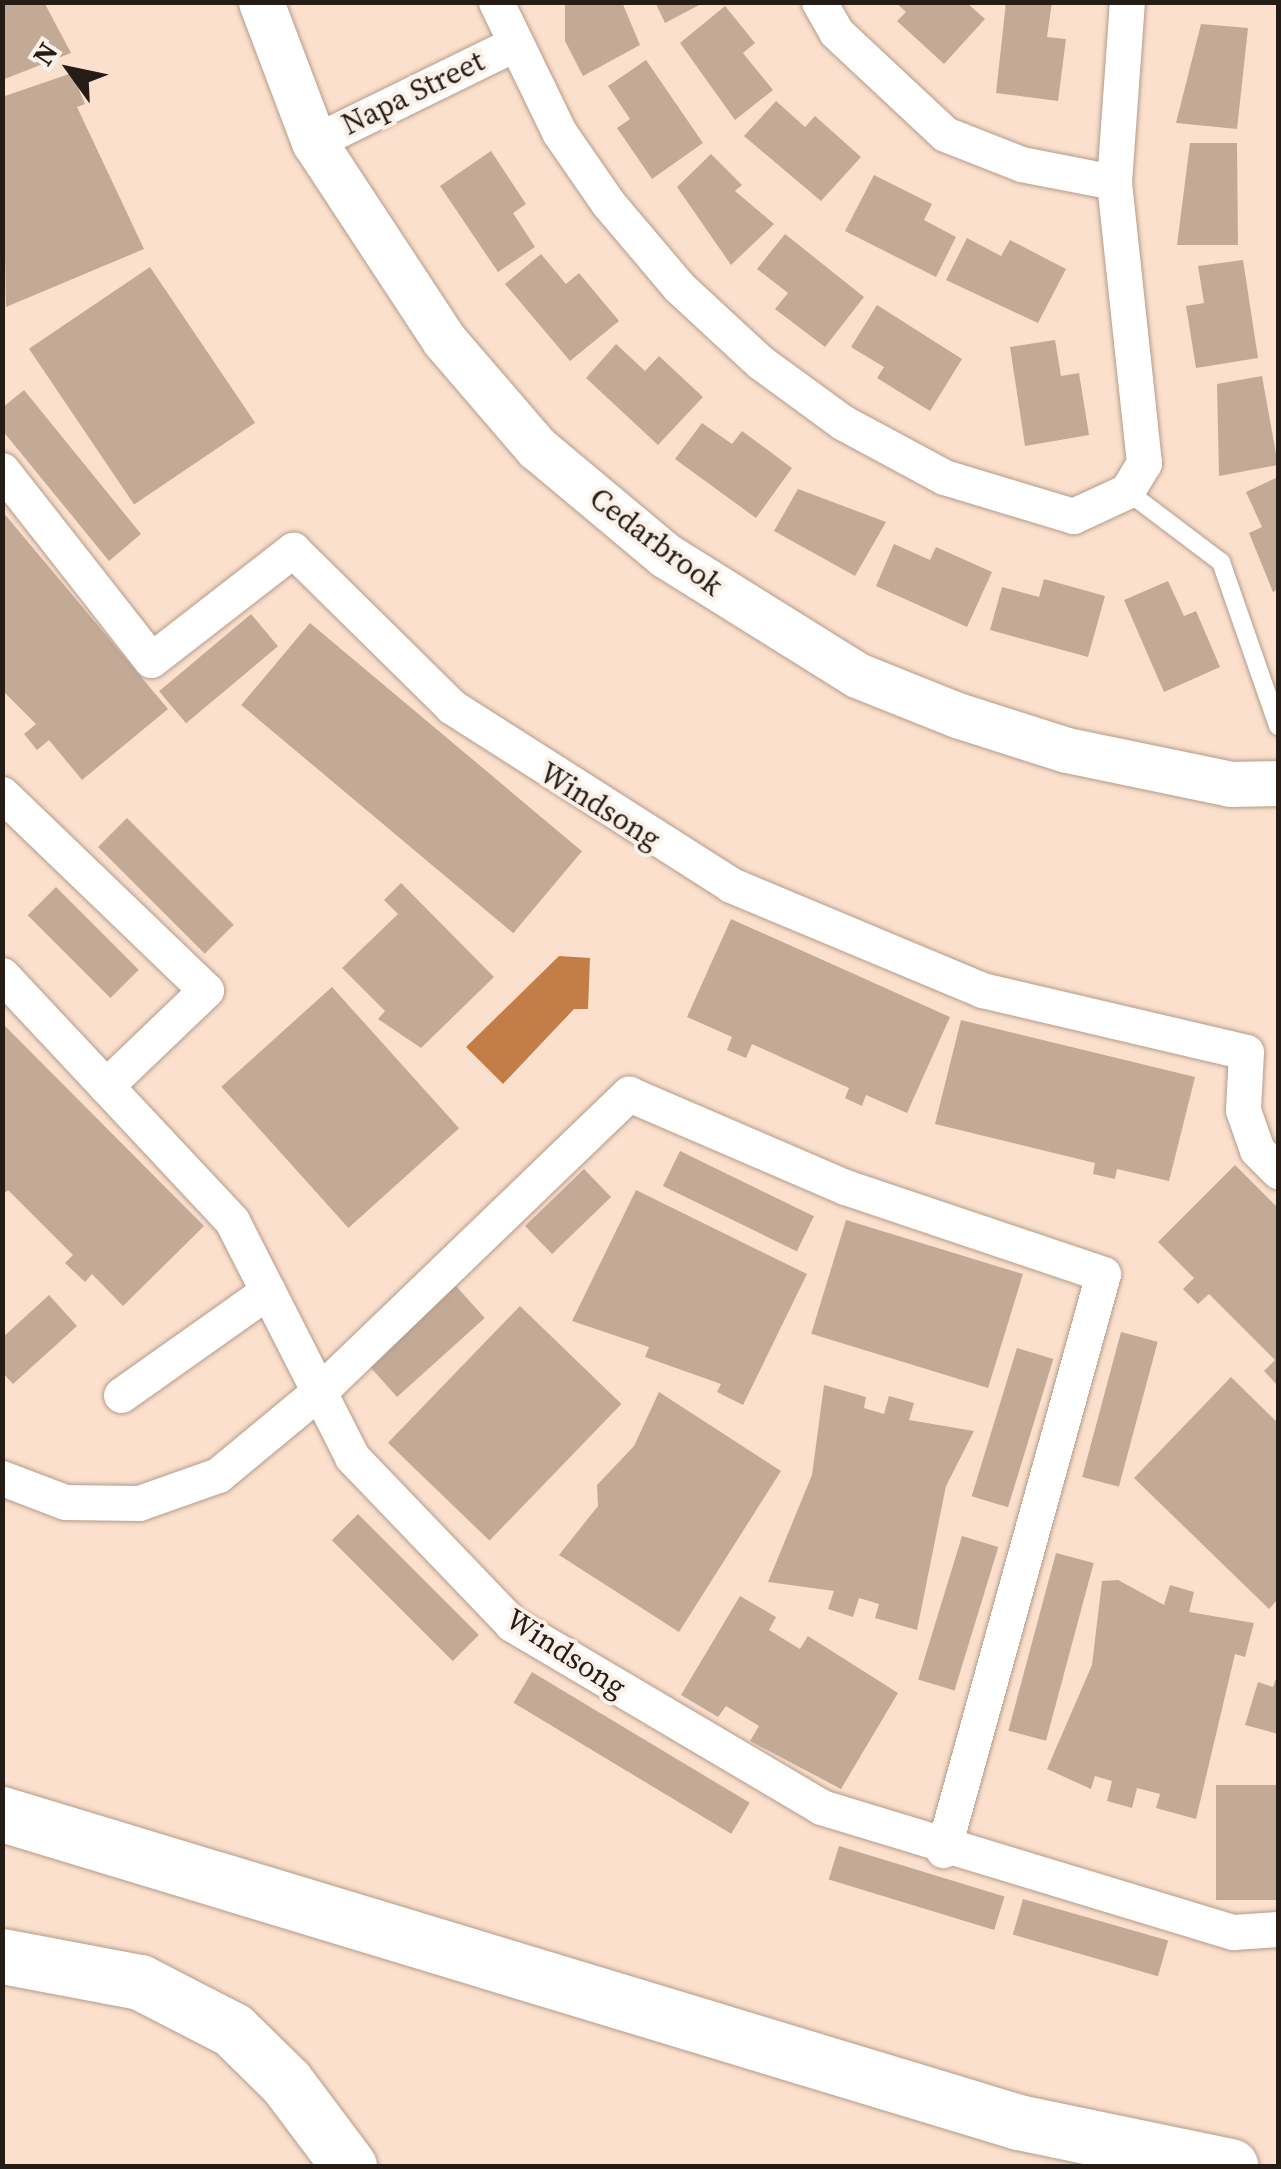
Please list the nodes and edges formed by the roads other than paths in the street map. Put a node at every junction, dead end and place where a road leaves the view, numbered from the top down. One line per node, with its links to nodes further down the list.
1 (261, 2): 6 (street, Cedarbrook)
2 (496, 2): 5 (street)
3 (819, 2): 7 (street)
4 (1127, 2): 7 (street)
5 (512, 45): 6 (street, Napa Street); 9 (street)
6 (314, 142): 11 (street, Cedarbrook)
7 (1114, 182): 9 (street)
8 (2, 470): 15 (street, Windsong)
9 (1135, 477): 10 (lane)
10 (1278, 726)
11 (1278, 783)
12 (2, 794): 14 (street)
13 (2, 974): 14 (street, Windsong)
14 (106, 1086): 16 (street, Windsong)
15 (1278, 1171)
16 (268, 1291): 17 (street, Windsong); 18 (street)
17 (322, 1389): 19 (street); 21 (street, Windsong); 21 (street)
18 (122, 1395)
19 (2, 1478)
20 (2, 1814): 25 (highway)
21 (943, 1850): 22 (street, Windsong)
22 (1278, 1929)
23 (2, 1956): 24 (highway)
24 (348, 2166)
25 (1230, 2166)

